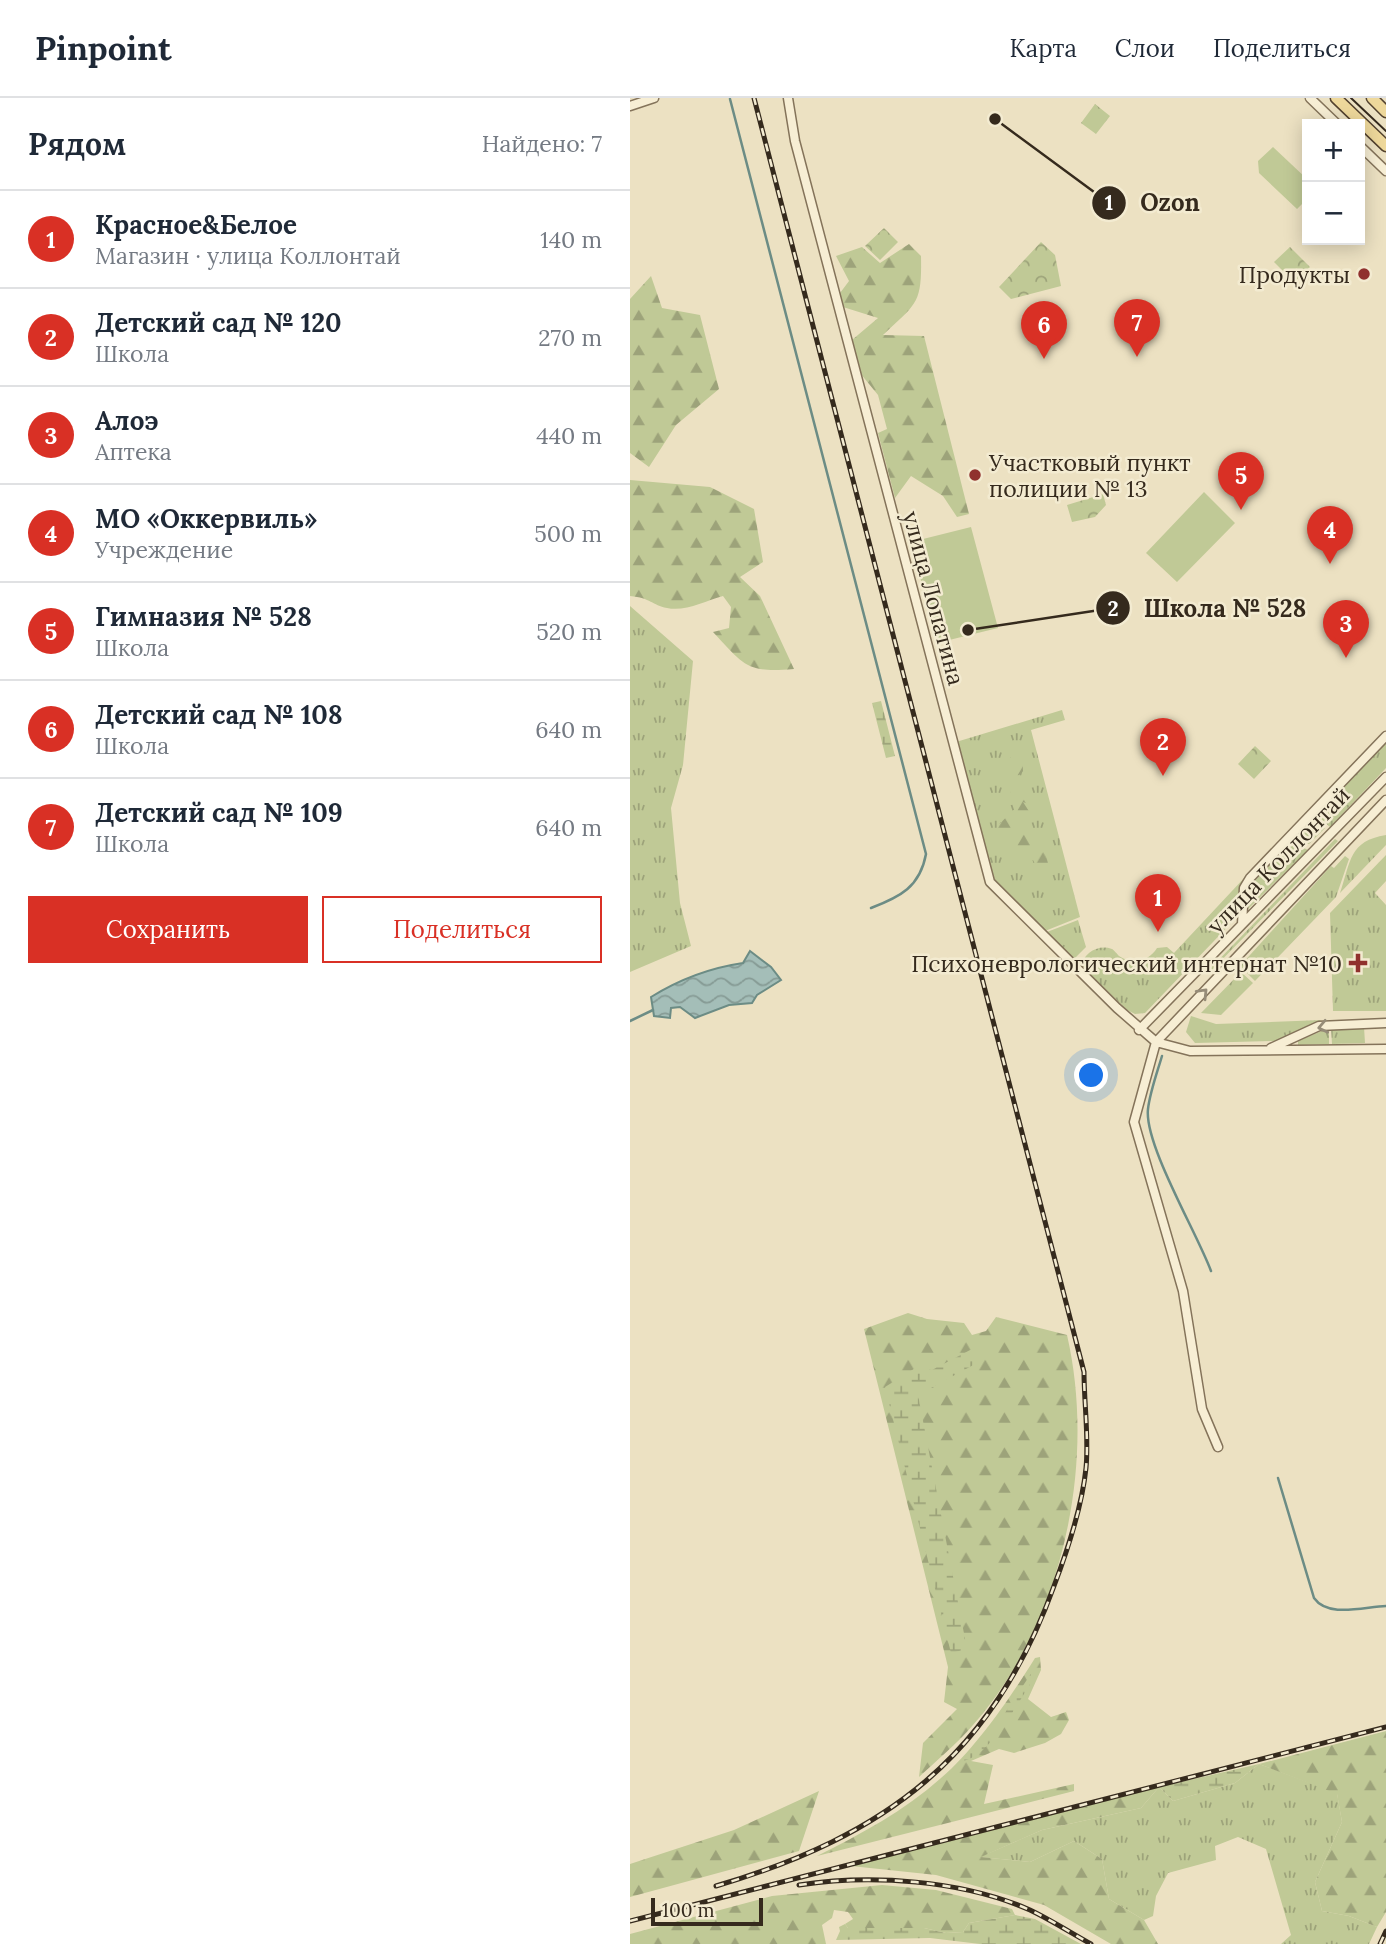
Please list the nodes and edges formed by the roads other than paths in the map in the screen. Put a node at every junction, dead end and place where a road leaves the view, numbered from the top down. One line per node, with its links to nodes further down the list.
1 (654, 98): 6 (street)
2 (788, 98): 17 (street, улица Лопатина)
3 (1310, 98): 8 (street)
4 (1336, 98): 9 (main road)
5 (1372, 98): 7 (main road)
6 (630, 106)
7 (1386, 112)
8 (1332, 119)
9 (1386, 146)
10 (1365, 151): 11 (street)
11 (1386, 171)
12 (1386, 736): 15 (street)
13 (1386, 777): 15 (street, улица Коллонтай)
14 (1386, 800): 19 (street, улица Коллонтай, one-way to 14)
15 (1242, 925): 17 (street, улица Коллонтай)
16 (1386, 1023): 18 (street, one-way to 18)
17 (1139, 1030): 19 (street, улица Лопатина)
18 (1293, 1040): 21 (street); 22 (street)
19 (1156, 1042): 21 (street); 23 (street)
20 (1386, 1049): 22 (street)
21 (1265, 1050): 22 (street)
22 (1294, 1052)
23 (1218, 1447)

